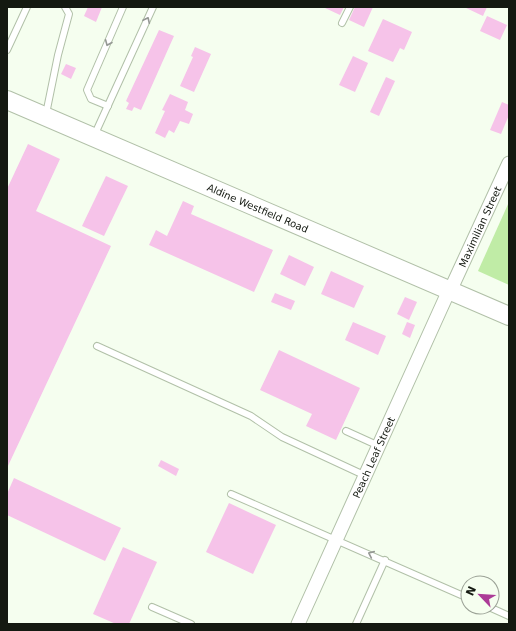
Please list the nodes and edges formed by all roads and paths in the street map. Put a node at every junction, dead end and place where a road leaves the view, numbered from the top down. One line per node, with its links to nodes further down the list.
1 (27, 7): 7 (lane)
2 (65, 7): 10 (lane)
3 (123, 7): 9 (lane, one-way to 9)
4 (153, 7): 9 (lane, one-way to 4)
5 (350, 7): 6 (lane)
6 (342, 23)
7 (7, 50)
8 (7, 100): 10 (main road, Aldine Westfield Road)
9 (108, 106): 11 (lane)
10 (46, 117): 11 (main road, Aldine Westfield Road)
11 (93, 137): 13 (main road, Aldine Westfield Road)
12 (509, 163): 13 (street, Maximilian Street)
13 (450, 291): 14 (main road, Aldine Westfield Road); 17 (street, Peach Leaf Street)
14 (509, 316)
15 (98, 346): 18 (lane)
16 (346, 431): 17 (lane)
17 (379, 446): 18 (street, Peach Leaf Street)
18 (366, 476): 20 (street, Peach Leaf Street)
19 (231, 494): 20 (lane)
20 (337, 539): 21 (lane, one-way to 20); 25 (street, Peach Leaf Street)
21 (385, 560): 22 (lane); 26 (lane)
22 (460, 594)
23 (152, 607): 24 (lane)
24 (191, 624)
25 (298, 624)
26 (356, 624)

